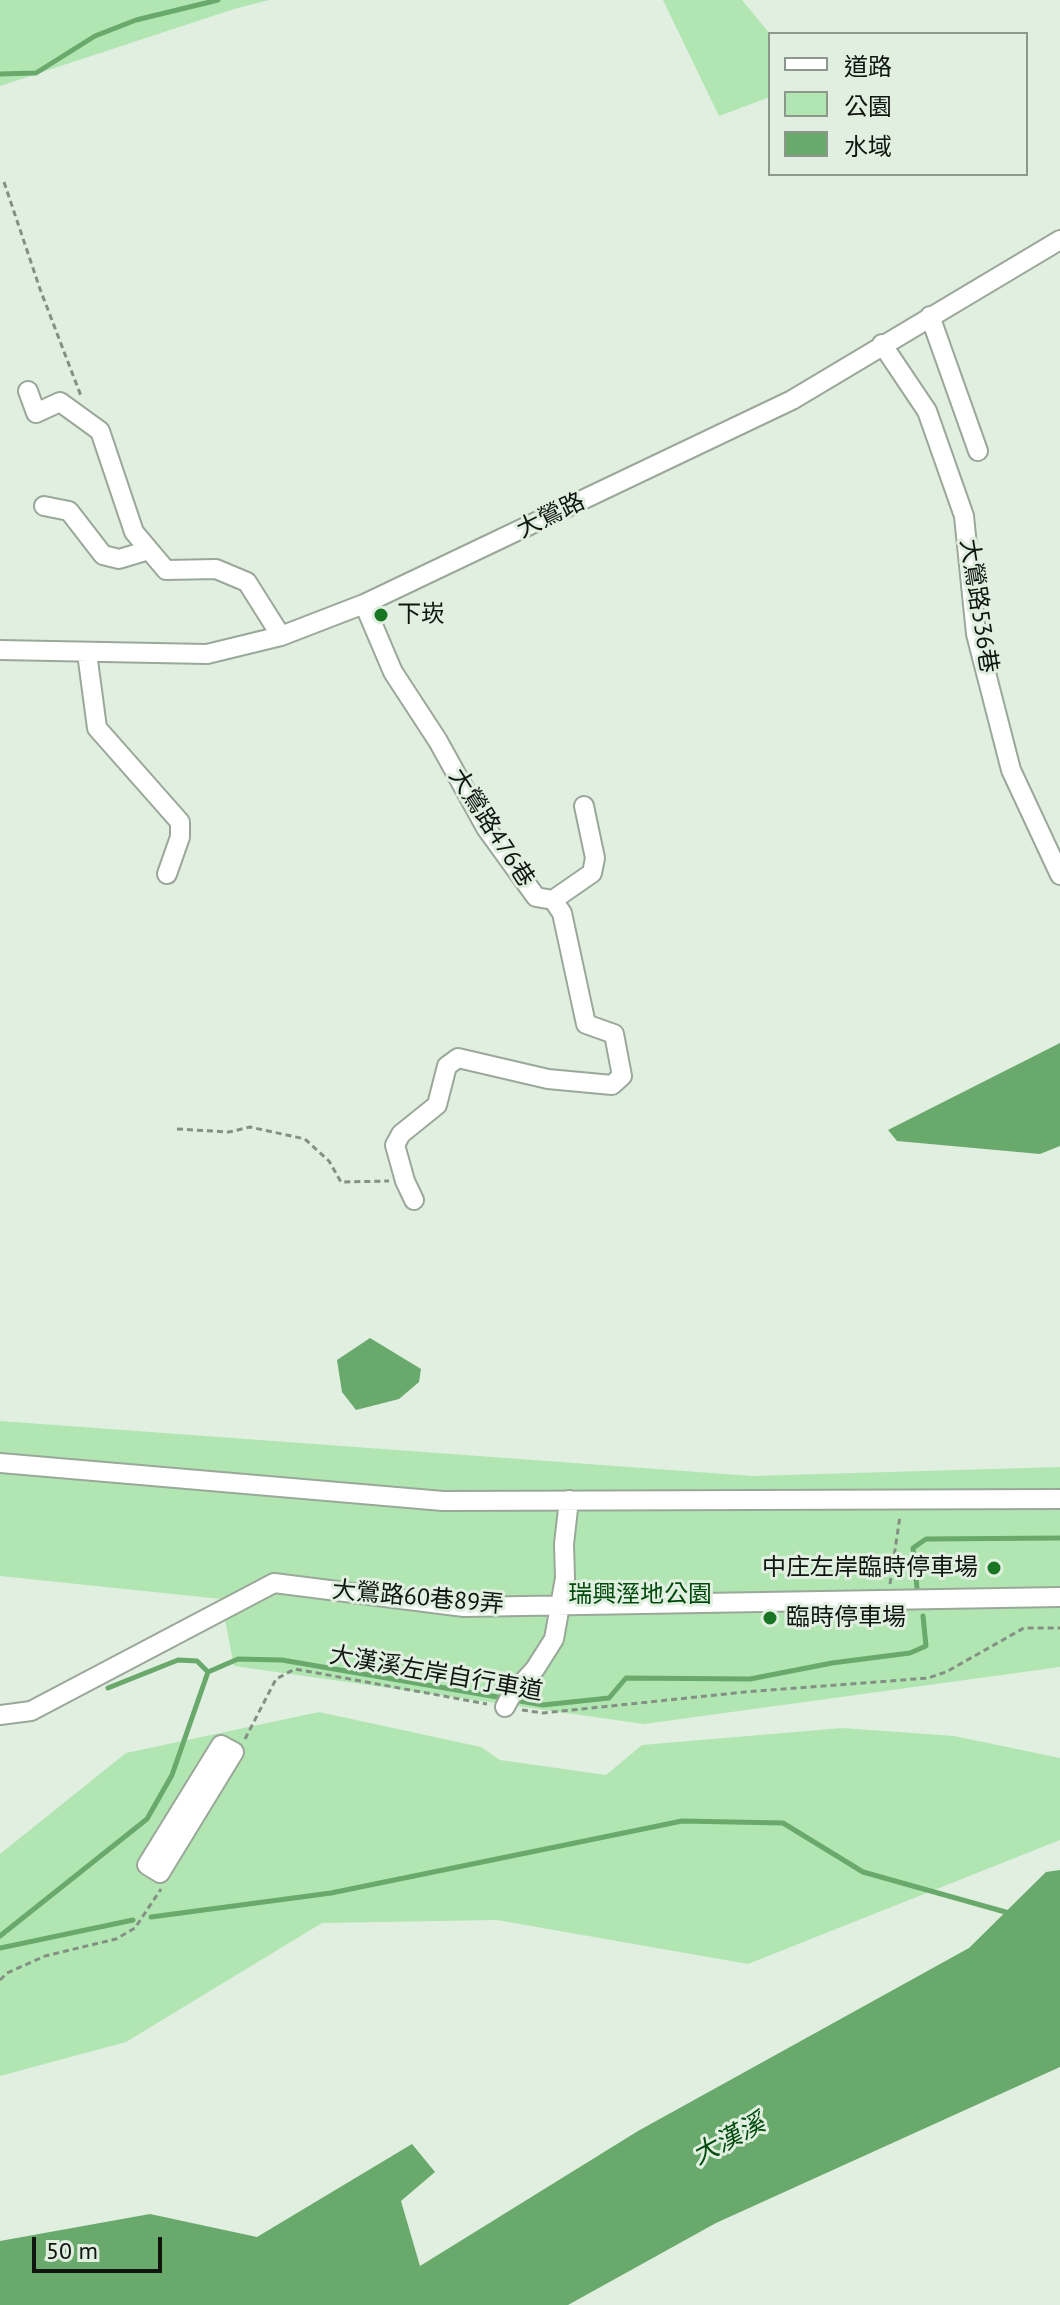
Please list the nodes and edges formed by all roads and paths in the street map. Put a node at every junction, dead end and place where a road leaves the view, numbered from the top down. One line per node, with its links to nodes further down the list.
1 (4, 182): 6 (path)
2 (1060, 240): 3 (street, 大鶯路)
3 (930, 316): 4 (street, 大鶯路); 7 (street)
4 (882, 344): 10 (street, 大鶯路); 16 (street, 大鶯路536巷)
5 (28, 391): 6 (street)
6 (100, 431): 9 (street)
7 (978, 451)
8 (44, 506): 9 (street)
9 (149, 550): 11 (street)
10 (364, 604): 11 (street, 大鶯路); 17 (street, 大鶯路476巷)
11 (281, 636): 13 (street, 大鶯路)
12 (0, 650): 13 (street, 大鶯路)
13 (87, 653): 15 (street)
14 (584, 806): 17 (street)
15 (167, 874)
16 (1060, 875)
17 (553, 900): 19 (street, 大鶯路476巷)
18 (177, 1129): 19 (path)
19 (405, 1181): 20 (street, 大鶯路476巷)
20 (414, 1200)
21 (0, 1463): 23 (street)
22 (1060, 1499): 24 (street)
23 (569, 1500): 24 (street); 27 (street)
24 (903, 1500): 26 (path)
25 (1060, 1597): 26 (street, 大鶯路60巷89弄)
26 (888, 1599): 27 (street, 大鶯路60巷89弄)
27 (559, 1606): 29 (street); 30 (street, 大鶯路60巷89弄)
28 (1060, 1628): 29 (path, 大漢溪左岸自行車道)
29 (505, 1707): 31 (path, 大漢溪左岸自行車道)
30 (0, 1715)
31 (242, 1744)
32 (161, 1879): 32 (street); 33 (path)
33 (0, 1980)

